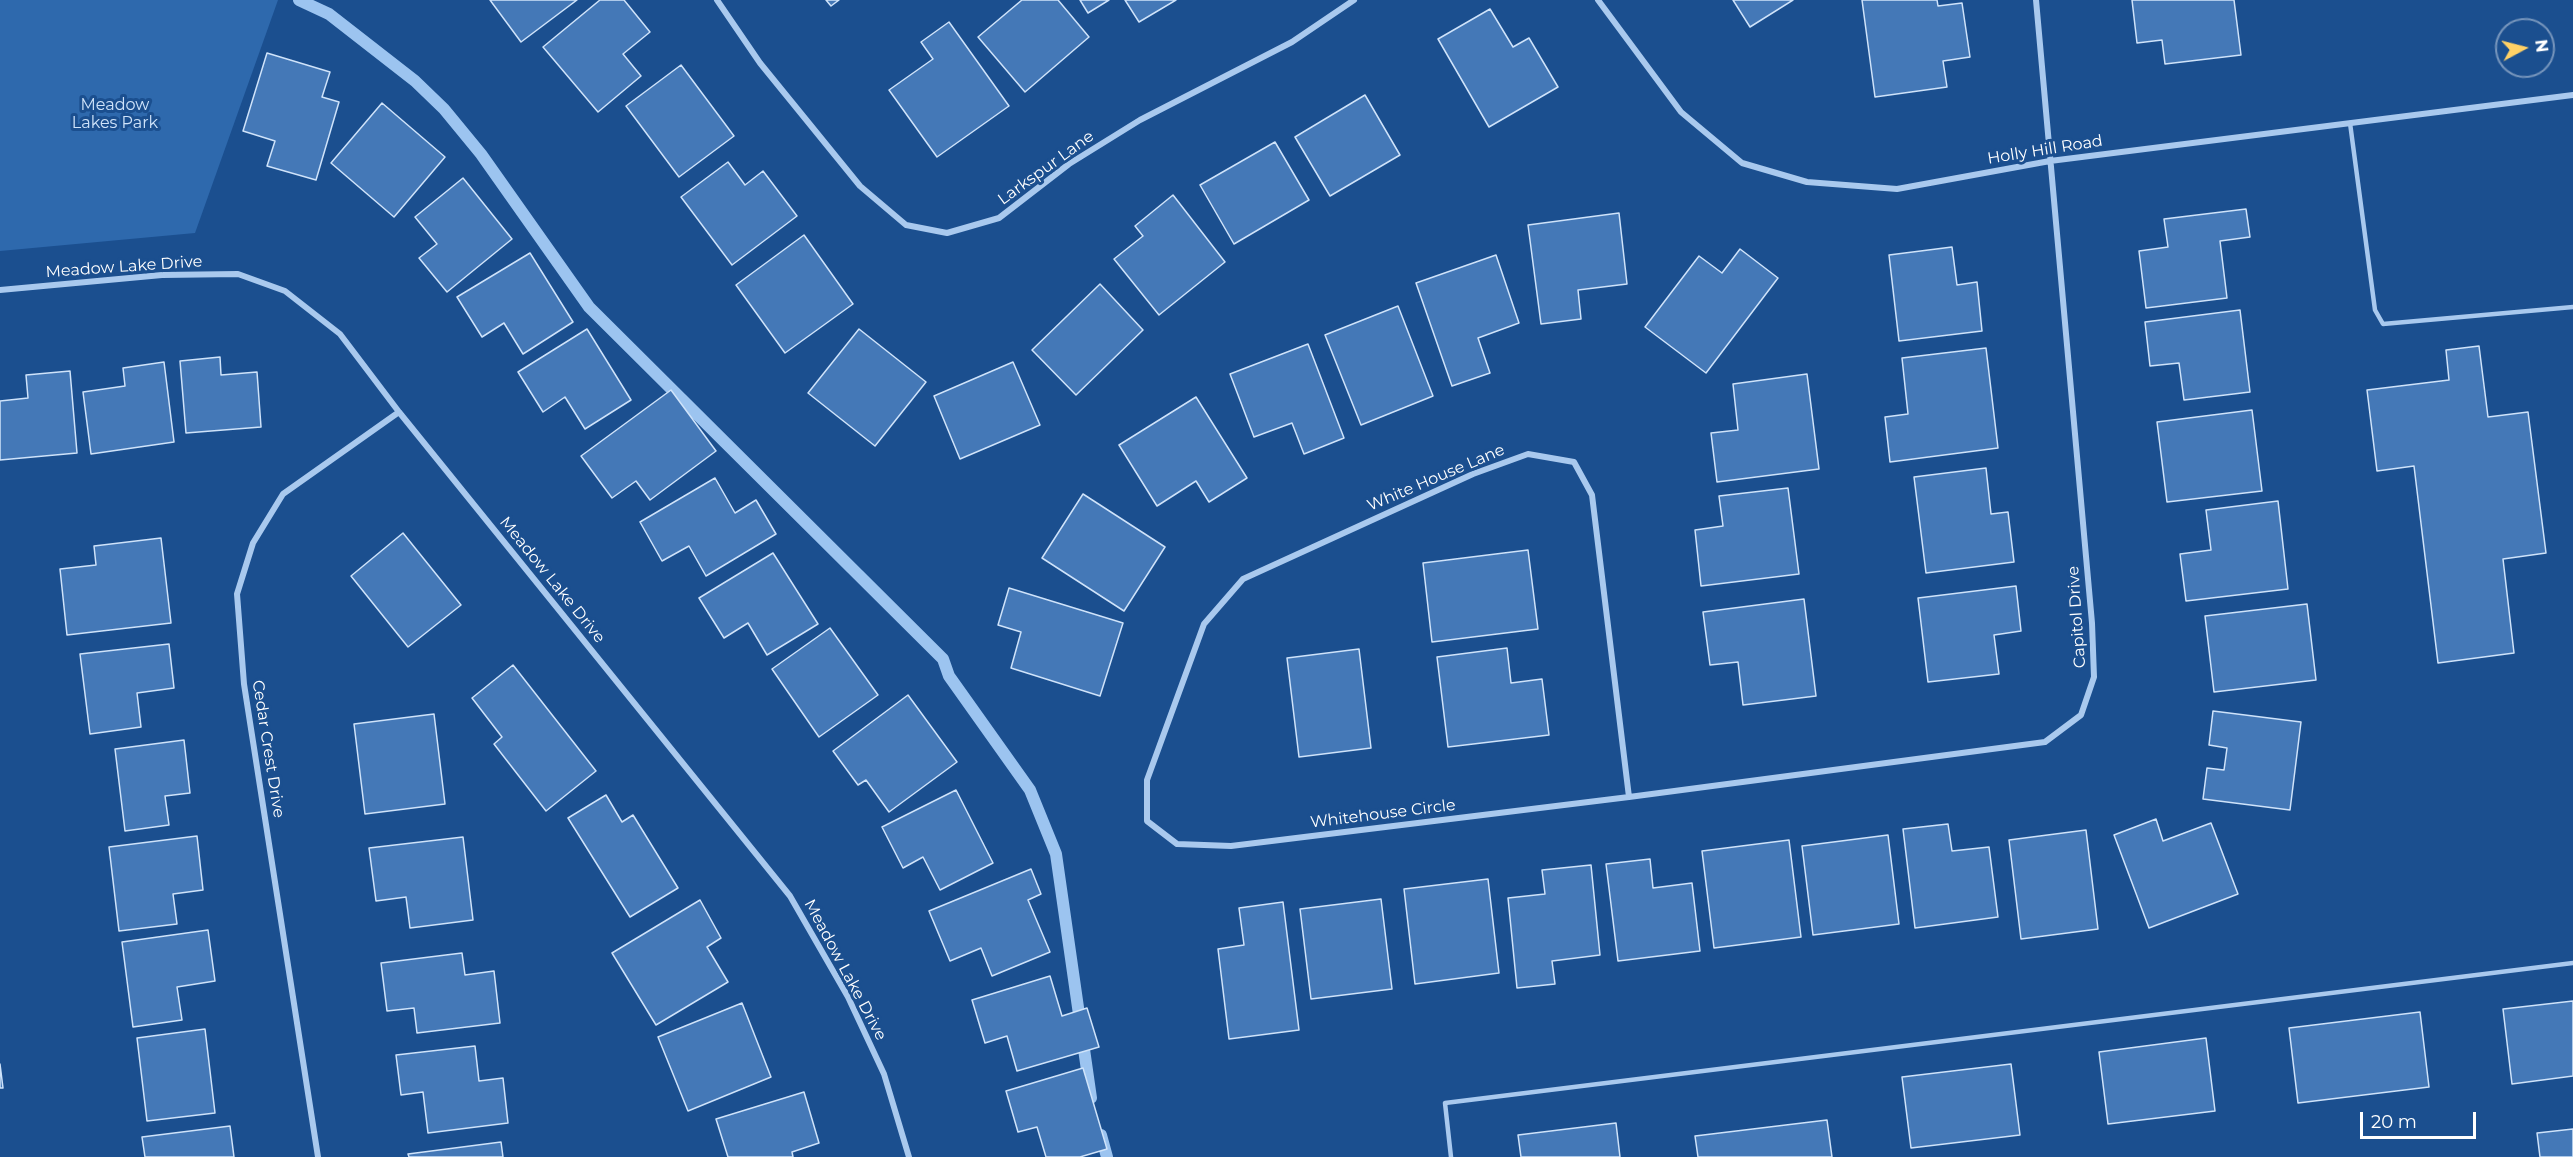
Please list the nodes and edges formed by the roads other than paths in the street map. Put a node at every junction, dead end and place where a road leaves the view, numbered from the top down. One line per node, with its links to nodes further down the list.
1 (717, 0): 2 (street, Larkspur Lane)
2 (1354, 0)
3 (1598, 0): 7 (street, Holly Hill Road)
4 (2036, 0): 7 (street, Capitol Drive)
5 (2573, 95): 6 (street, Holly Hill Road)
6 (2350, 123): 7 (street, Holly Hill Road); 9 (lane)
7 (2050, 160): 11 (street, Capitol Drive)
8 (0, 290): 10 (street, Meadow Lake Drive)
9 (2573, 307)
10 (399, 412): 14 (street, Cedar Crest Drive); 15 (street, Meadow Lake Drive)
11 (1629, 797): 12 (street, Whitehouse Circle); 12 (street, White House Lane)
12 (1147, 821)
13 (2573, 963): 16 (lane)
14 (318, 1157)
15 (909, 1157)
16 (1451, 1157)

